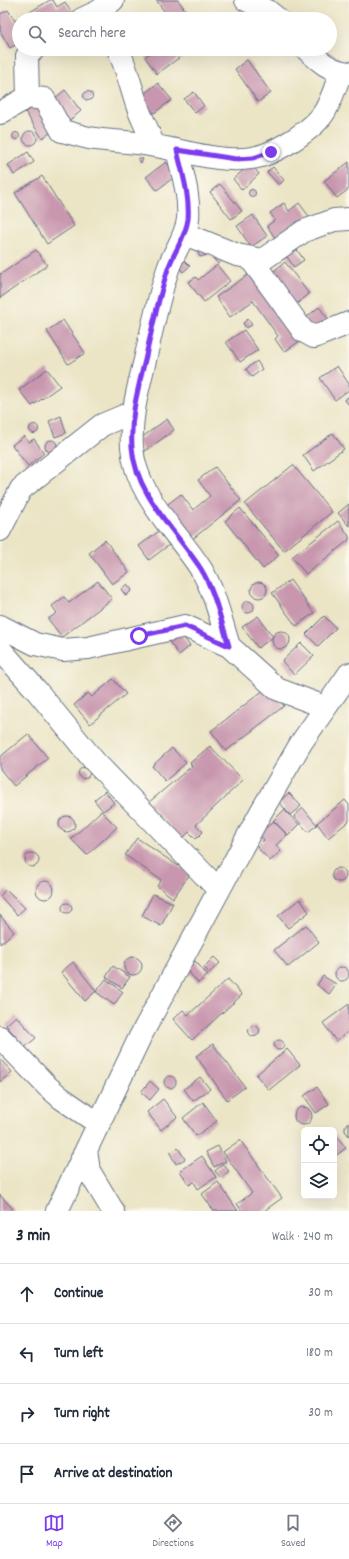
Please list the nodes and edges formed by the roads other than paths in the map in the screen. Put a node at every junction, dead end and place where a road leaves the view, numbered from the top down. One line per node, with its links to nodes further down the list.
1 (246, 0): 2 (street)
2 (268, 12)
3 (27, 56): 7 (street)
4 (122, 56): 9 (street)
5 (314, 56): 6 (street)
6 (345, 72): 10 (street)
7 (28, 97): 8 (street); 9 (street)
8 (0, 113)
9 (153, 145): 10 (street)
10 (177, 150): 12 (street)
11 (349, 219): 13 (street)
12 (185, 234): 13 (street); 15 (street)
13 (250, 258): 14 (street)
14 (349, 323)
15 (133, 412): 16 (street); 18 (street)
16 (0, 530)
17 (0, 626): 18 (street)
18 (229, 646): 21 (street)
19 (0, 649): 22 (street)
20 (349, 674): 21 (street)
21 (325, 707): 22 (street)
22 (219, 890): 24 (street)
23 (0, 1037): 24 (street)
24 (99, 1124): 25 (street)
25 (86, 1150): 26 (street); 27 (street)
26 (57, 1211)
27 (113, 1211)

